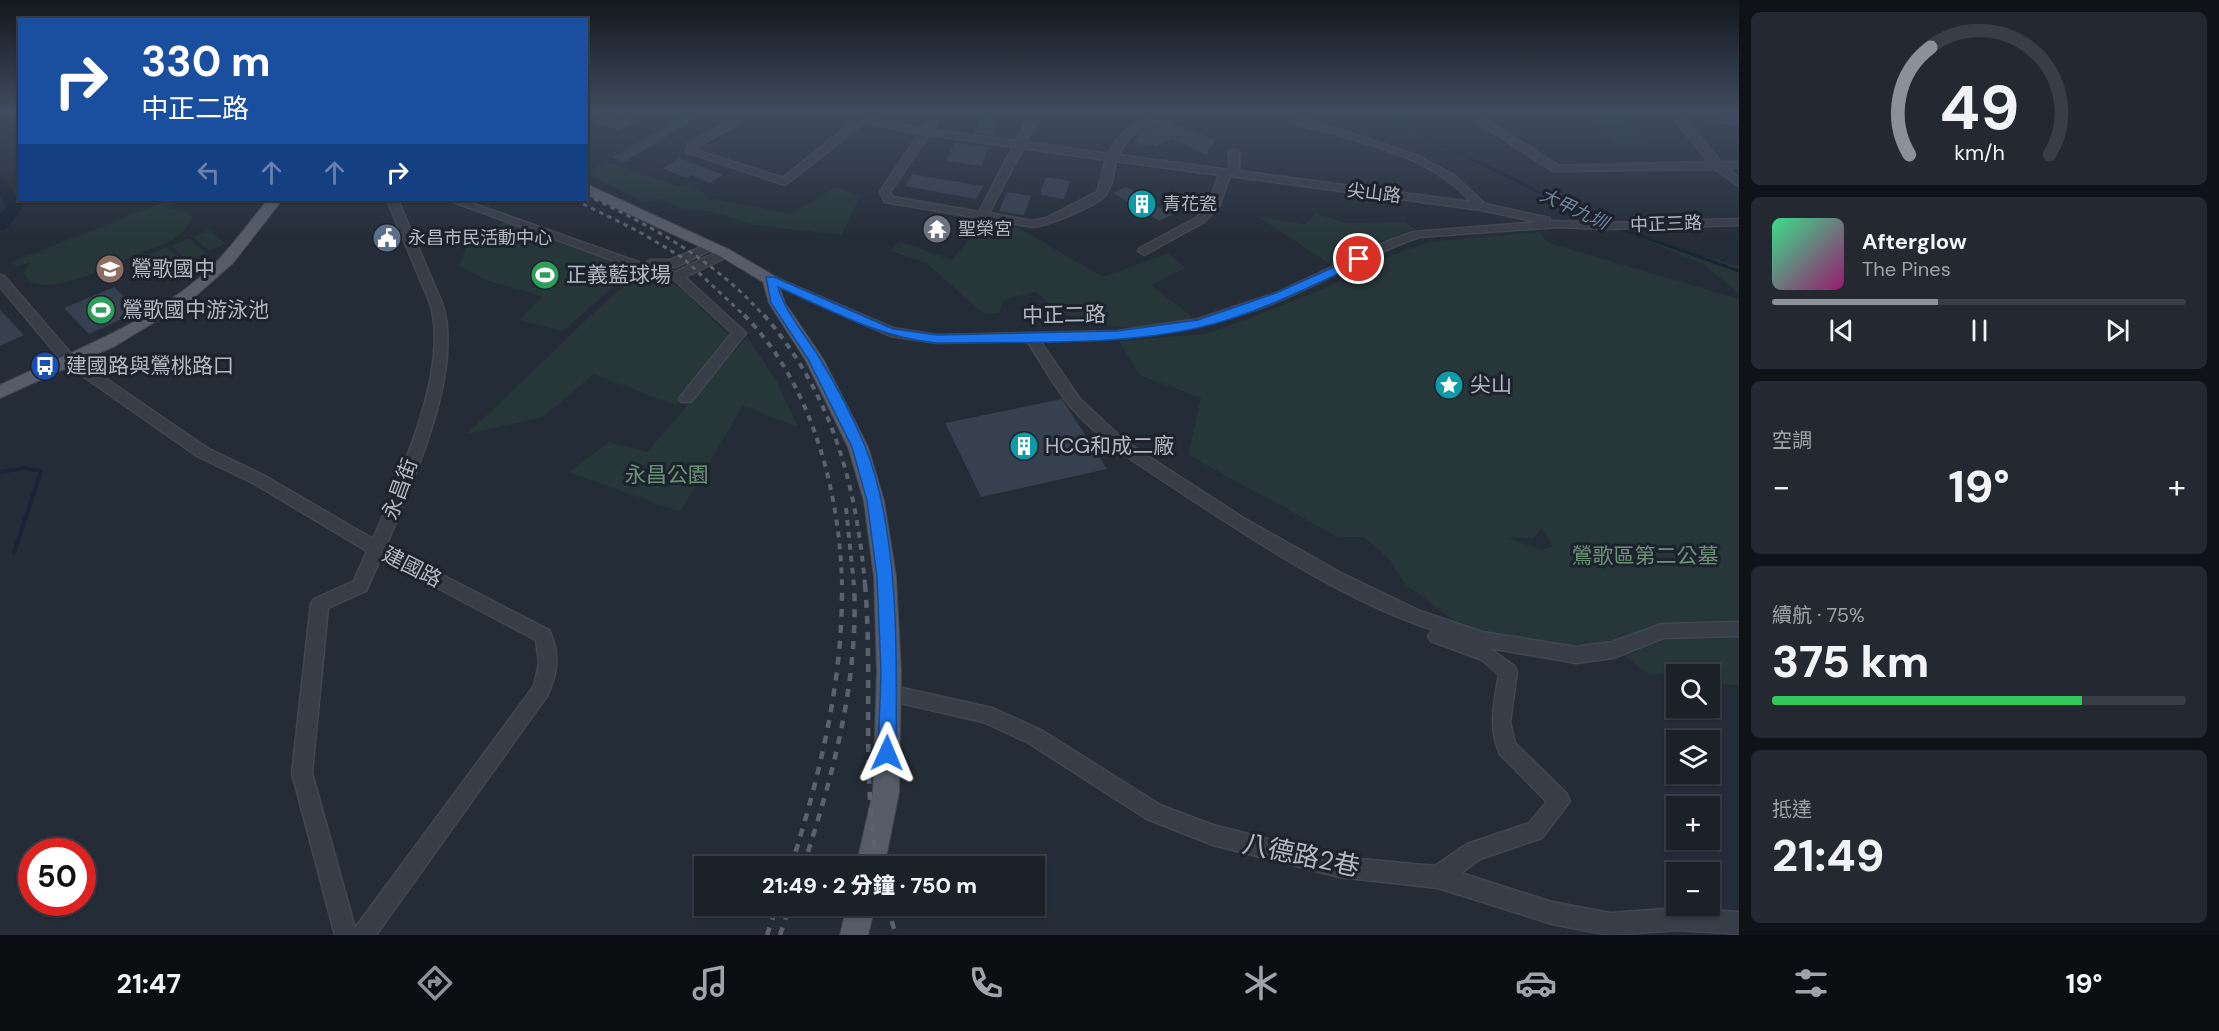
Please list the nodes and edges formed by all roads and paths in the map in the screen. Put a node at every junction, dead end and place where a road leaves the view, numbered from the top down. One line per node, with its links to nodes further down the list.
1 (696, 155): 2 (street)
2 (818, 155)
3 (911, 155): 21 (street)
4 (1014, 155): 21 (street)
5 (1081, 155): 11 (street, 尖山路)
6 (1114, 155): 11 (street)
7 (1234, 155): 14 (street)
8 (1403, 155): 20 (street, 尖山路)
9 (1534, 155): 12 (street)
10 (1708, 155): 12 (street)
11 (1112, 159): 14 (street, 尖山路); 21 (street)
12 (1715, 164): 13 (street); 15 (street)
13 (1739, 165)
14 (1230, 175): 20 (street, 尖山路); 25 (street)
15 (1739, 183)
16 (588, 189): 24 (main road, 中正二路)
17 (274, 201): 31 (main road)
18 (392, 201): 34 (street, 永昌街)
19 (457, 201): 26 (street)
20 (1481, 207): 23 (street, 尖山路)
21 (982, 216)
22 (1739, 222): 23 (street, 中正三路)
23 (1557, 224): 30 (street, 中正二路)
24 (718, 250): 26 (street); 27 (street); 29 (main road, 中正二路)
25 (1144, 251)
26 (629, 260): 27 (street)
27 (677, 276): 33 (street)
28 (0, 279): 31 (street, 建國路)
29 (770, 280): 30 (street, 中正二路); 37 (main road)
30 (1031, 337): 35 (street)
31 (68, 359): 32 (main road); 34 (street, 建國路)
32 (0, 392)
33 (686, 399)
34 (377, 549): 42 (street, 永昌街); 43 (street, 建國路)
35 (1415, 617): 36 (street); 39 (street)
36 (1739, 628)
37 (889, 693): 38 (main road); 39 (street, 八德路2巷)
38 (872, 856)
39 (1438, 877): 41 (street, 八德路2巷)
40 (859, 916): 44 (main road)
41 (1739, 923)
42 (346, 935)
43 (363, 935)
44 (854, 935)

